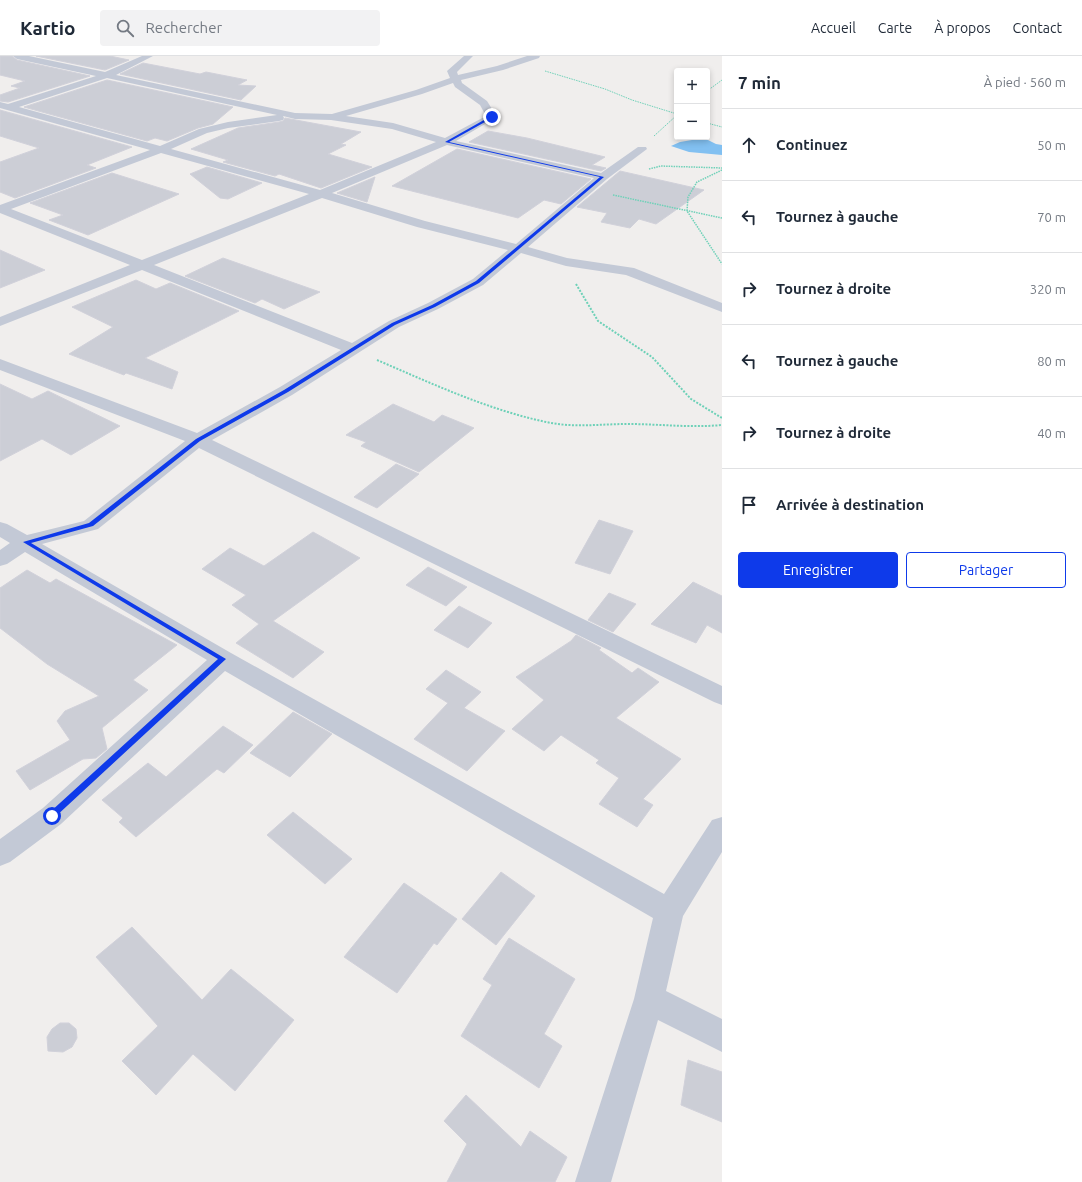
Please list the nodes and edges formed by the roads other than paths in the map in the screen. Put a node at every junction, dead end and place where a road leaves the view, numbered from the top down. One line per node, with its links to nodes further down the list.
1 (17, 56): 5 (street)
2 (149, 56): 5 (street)
3 (469, 56): 6 (street)
4 (536, 56): 6 (street)
5 (107, 75): 7 (street); 8 (street)
6 (455, 79): 9 (street); 10 (street)
7 (3, 107): 11 (street)
8 (295, 116): 9 (street); 11 (street)
9 (331, 117): 10 (street)
10 (446, 142): 13 (street); 14 (street)
11 (162, 149): 14 (street); 15 (street)
12 (642, 149): 13 (street)
13 (608, 174): 16 (street)
14 (320, 193): 16 (street); 17 (street)
15 (0, 209): 17 (street)
16 (518, 248): 18 (street); 20 (street)
17 (142, 265): 19 (street); 20 (street)
18 (722, 308)
19 (0, 322)
20 (352, 349): 22 (street)
21 (0, 364): 22 (street)
22 (198, 440): 24 (street); 27 (street)
23 (0, 528): 24 (street)
24 (26, 542): 25 (street); 26 (street)
25 (0, 559)
26 (223, 659): 29 (street); 30 (street)
27 (722, 696)
28 (722, 828): 30 (street)
29 (0, 854)
30 (669, 912): 31 (street)
31 (649, 999): 32 (street); 33 (street)
32 (722, 1036)
33 (593, 1182)

